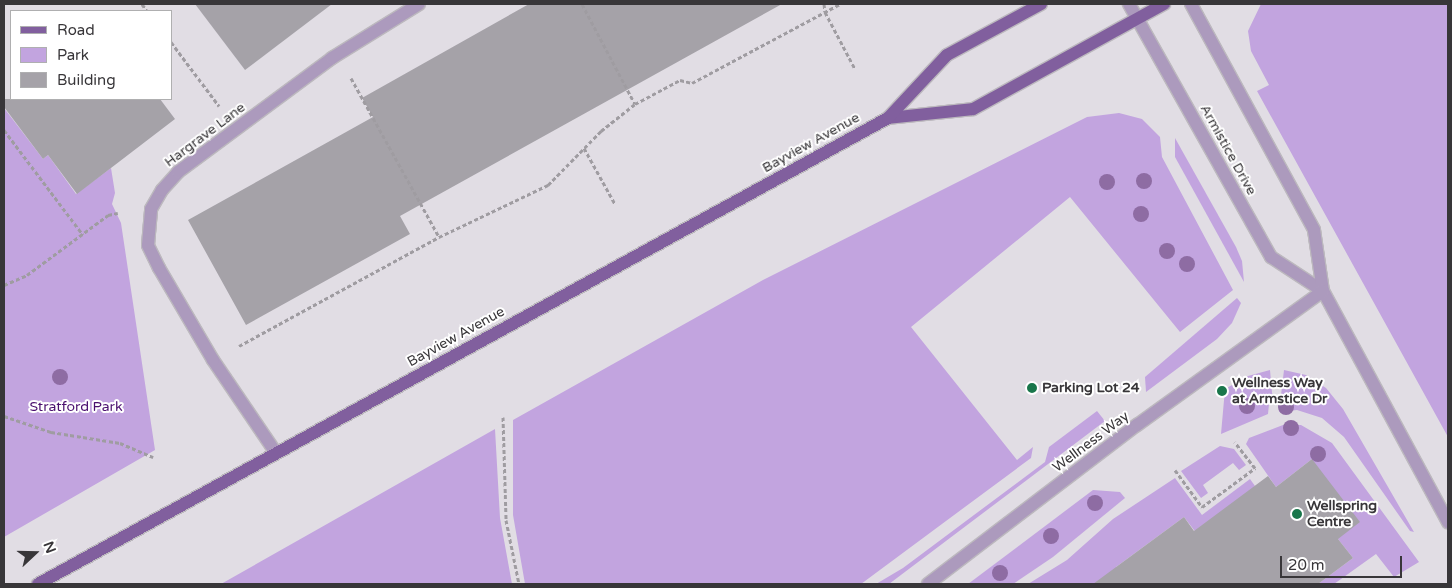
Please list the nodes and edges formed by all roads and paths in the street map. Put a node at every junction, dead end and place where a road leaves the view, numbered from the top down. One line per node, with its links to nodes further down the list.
1 (419, 4): 29 (street, Hargrave Lane)
2 (582, 4): 14 (path)
3 (824, 4): 9 (path)
4 (840, 4): 9 (path)
5 (1041, 4): 16 (main road, Bayview Avenue)
6 (1129, 4): 10 (street, Armistice Drive)
7 (1164, 4): 10 (main road, Bayview Avenue)
8 (1190, 4): 24 (street, Armistice Drive)
9 (825, 12): 12 (path); 14 (path)
10 (1137, 18): 16 (main road, Bayview Avenue); 24 (street, Armistice Drive)
11 (172, 43): 15 (path)
12 (854, 69)
13 (350, 76): 22 (path)
14 (634, 104): 18 (path)
15 (223, 110)
16 (888, 118): 29 (main road, Bayview Avenue)
17 (4, 130): 21 (path)
18 (584, 148): 19 (path); 22 (path)
19 (615, 204)
20 (118, 214): 21 (path)
21 (83, 235): 23 (path)
22 (439, 237): 25 (path)
23 (4, 285)
24 (1323, 292): 32 (street, Armistice Drive); 35 (street, Wellness Way)
25 (236, 348)
26 (4, 416): 30 (path)
27 (503, 418): 34 (path)
28 (1235, 442): 31 (path)
29 (276, 452): 33 (main road, Bayview Avenue)
30 (153, 457)
31 (1175, 470)
32 (1448, 522)
33 (38, 584)
34 (519, 584)
35 (928, 584)

